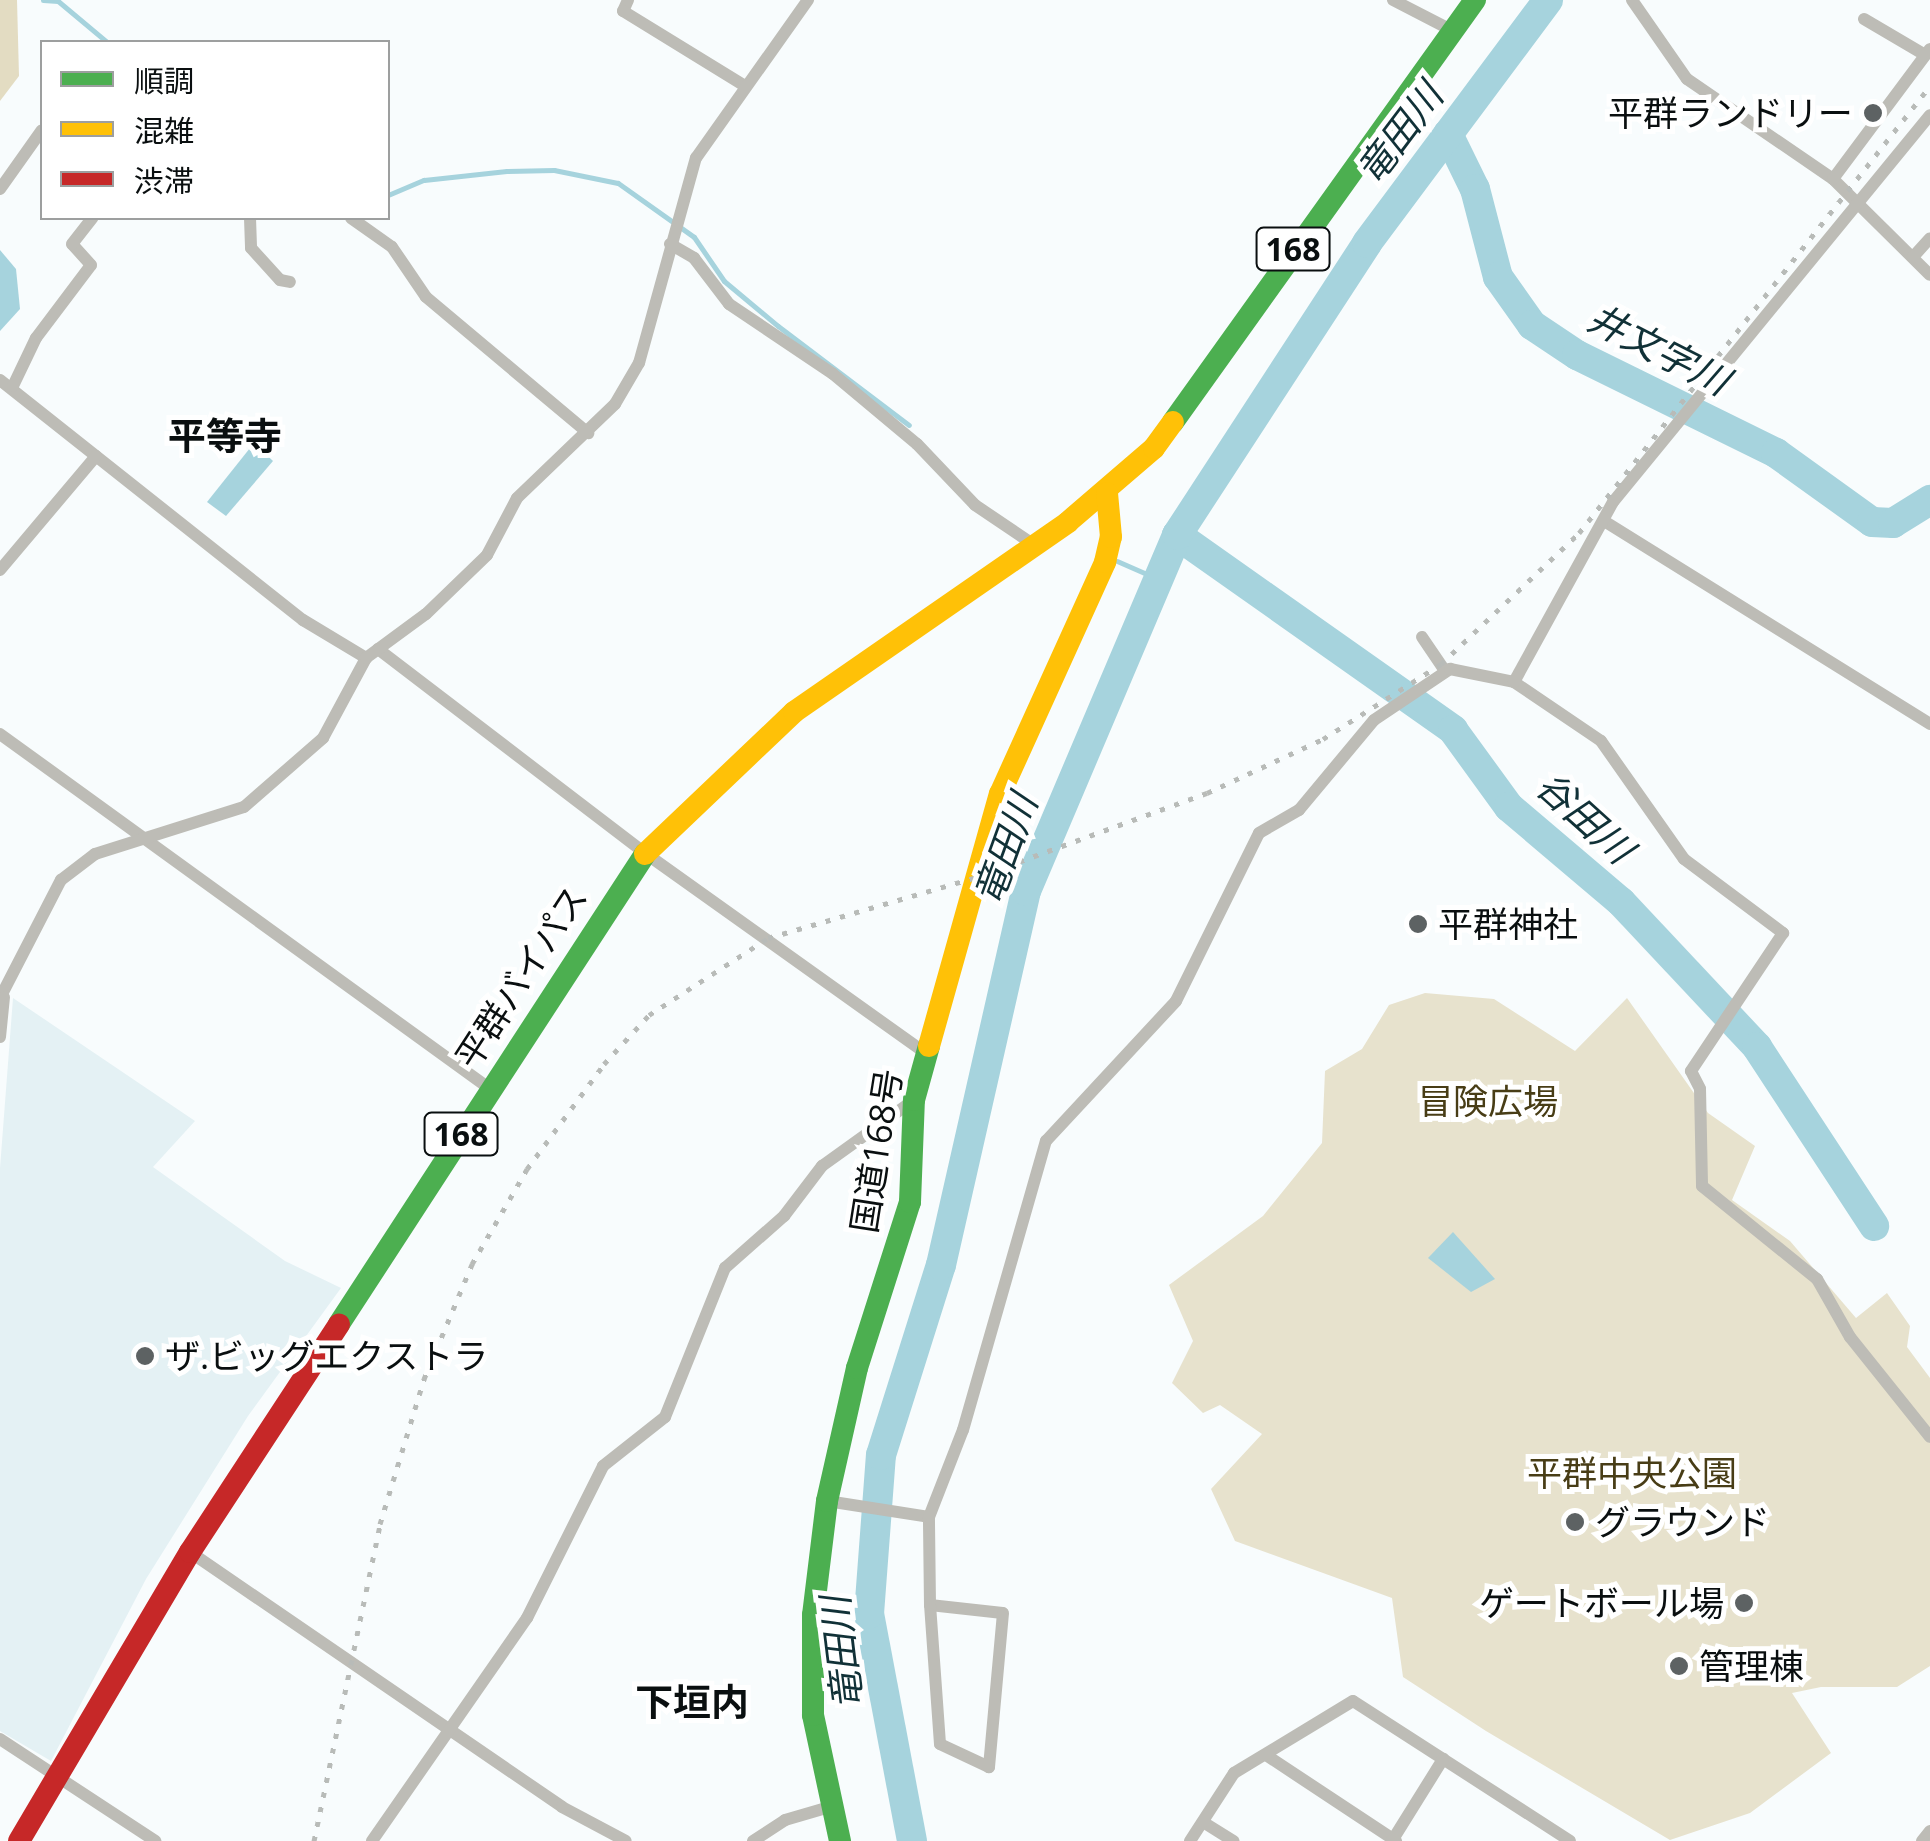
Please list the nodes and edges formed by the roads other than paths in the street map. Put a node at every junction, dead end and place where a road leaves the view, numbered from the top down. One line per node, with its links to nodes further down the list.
1 (628, 0): 9 (street)
2 (808, 0): 9 (street)
3 (1393, 0): 7 (street)
4 (1475, 0): 7 (highway, 168)
5 (1632, 0): 12 (street)
6 (1864, 20): 8 (street)
7 (1453, 31): 26 (highway, 168)
8 (1928, 52): 12 (street)
9 (745, 86): 19 (street)
10 (1930, 115): 14 (street)
11 (40, 135): 13 (street)
12 (1833, 179): 14 (street)
13 (0, 189)
14 (1860, 201): 20 (street); 27 (street)
15 (90, 220): 23 (street)
16 (250, 220): 22 (street)
17 (354, 220): 24 (street)
18 (1930, 238): 20 (street)
19 (671, 242): 24 (street); 28 (street)
20 (1913, 257): 21 (street)
21 (1930, 275)
22 (290, 282)
23 (6, 383): 25 (street)
24 (588, 433): 31 (street)
25 (96, 456): 29 (street); 32 (street)
26 (1107, 493): 28 (highway, 平群バイパス / 168); 41 (highway, 国道168号)
27 (1604, 521): 34 (street); 35 (street)
28 (1034, 545): 38 (highway, 平群バイパス / 168)
29 (0, 570)
30 (1422, 637): 33 (street)
31 (378, 649): 32 (street); 38 (street)
32 (366, 658): 37 (street)
33 (1445, 671): 34 (street); 46 (street)
34 (1514, 682): 44 (street)
35 (1930, 724)
36 (0, 734): 37 (street)
37 (147, 836): 39 (street); 42 (street)
38 (645, 853): 41 (street); 42 (highway, 平群バイパス / 168)
39 (2, 997): 40 (street)
40 (0, 1037)
41 (927, 1054): 43 (highway, 国道168号)
42 (490, 1089): 47 (highway, 平群バイパス / 168)
43 (914, 1100): 45 (highway, 国道168号); 49 (street)
44 (1930, 1438)
45 (826, 1500): 46 (street); 54 (highway, 国道168号)
46 (929, 1517): 48 (street)
47 (190, 1552): 49 (street); 53 (highway, 平群バイパス / 168)
48 (930, 1605): 48 (street)
49 (454, 1730): 60 (street); 61 (street)
50 (0, 1738): 53 (street)
51 (1266, 1755): 52 (street); 55 (street); 57 (street)
52 (1443, 1758): 57 (street); 66 (street)
53 (60, 1776): 58 (highway, 平群バイパス / 168); 59 (street)
54 (832, 1806): 62 (street); 63 (highway, 国道168号)
55 (1203, 1822): 64 (street); 65 (street)
56 (1930, 1831): 67 (street)
57 (1394, 1840)
58 (19, 1841)
59 (155, 1841)
60 (372, 1841)
61 (626, 1841)
62 (754, 1841)
63 (840, 1841)
64 (1190, 1841)
65 (1234, 1841)
66 (1570, 1841)
67 (1922, 1841)

